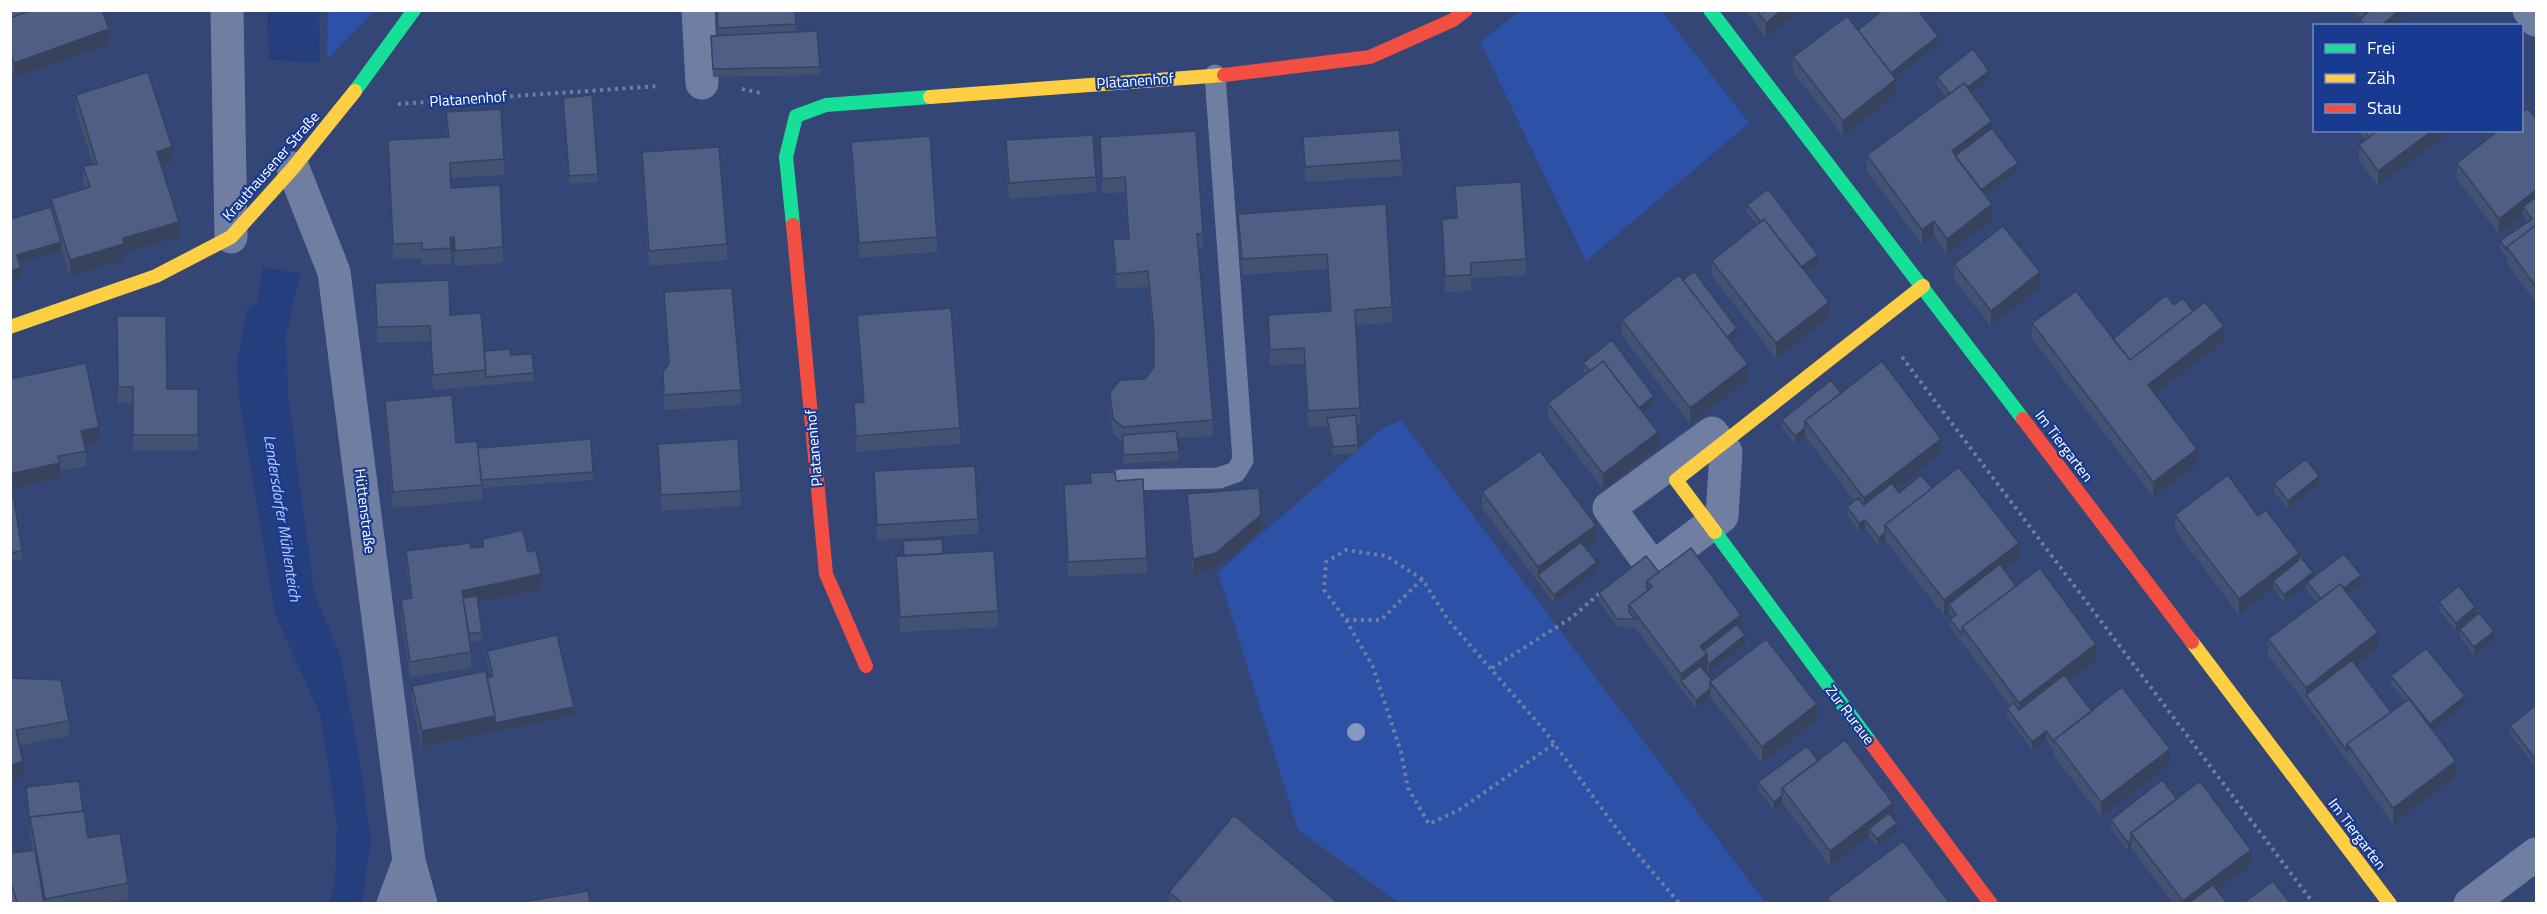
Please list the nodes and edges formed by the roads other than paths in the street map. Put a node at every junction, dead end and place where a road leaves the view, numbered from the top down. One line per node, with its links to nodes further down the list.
1 (227, 10): 11 (street)
2 (414, 10): 10 (street, Krauthausener Straße)
3 (698, 10): 9 (street)
4 (1466, 10): 8 (street, Platanenhof)
5 (1710, 10): 12 (street, Im Tiergarten)
6 (2529, 10): 7 (street)
7 (2536, 20)
8 (1215, 75): 15 (lane); 17 (street, Platanenhof)
9 (702, 83)
10 (293, 168): 11 (street, Krauthausener Straße); 19 (street, Hüttenstraße)
11 (231, 237): 13 (street, Krauthausener Straße)
12 (1923, 286): 14 (street, Zur Ruraue); 23 (street, Im Tiergarten)
13 (10, 327)
14 (1721, 445): 16 (street); 16 (street, Zur Ruraue); 16 (street)
15 (1120, 480)
16 (1710, 526): 22 (street, Zur Ruraue)
17 (866, 666)
18 (2536, 854): 24 (street)
19 (410, 861): 20 (street, Hüttenstraße); 21 (street, Hüttenstraße)
20 (393, 903)
21 (421, 903)
22 (1990, 903)
23 (2390, 903)
24 (2470, 903)

